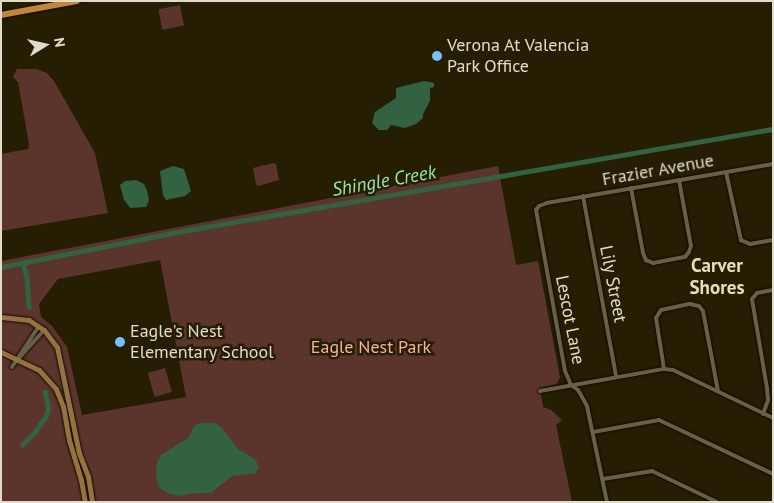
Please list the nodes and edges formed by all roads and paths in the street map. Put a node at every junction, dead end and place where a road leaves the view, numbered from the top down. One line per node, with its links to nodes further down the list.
1 (77, 1): 2 (main road)
2 (1, 15)
3 (773, 164): 4 (street, Frazier Avenue)
4 (726, 172): 5 (street, Frazier Avenue); 9 (street)
5 (679, 180): 6 (street, Frazier Avenue); 6 (street)
6 (631, 188): 7 (street, Frazier Avenue)
7 (583, 196): 8 (street, Frazier Avenue); 17 (street, Lily Street)
8 (547, 202): 18 (street, Lescot Lane)
9 (773, 240)
10 (773, 290): 23 (street)
11 (1, 317): 12 (street)
12 (41, 328): 14 (street); 21 (street)
13 (1, 352): 14 (street)
14 (17, 359): 15 (street); 22 (street)
15 (12, 366)
16 (664, 369): 17 (street); 20 (street); 20 (street)
17 (616, 376): 18 (street)
18 (571, 385): 19 (street); 25 (street, Lescot Lane)
19 (540, 391)
20 (718, 391): 23 (street)
21 (70, 404): 22 (street); 29 (street)
22 (63, 406): 28 (street)
23 (763, 414): 24 (street)
24 (773, 418)
25 (593, 432): 26 (street); 27 (street, Lescot Lane)
26 (773, 474)
27 (603, 480): 30 (street, Lescot Lane); 31 (street)
28 (85, 502)
29 (92, 502)
30 (608, 502)
31 (717, 502)

